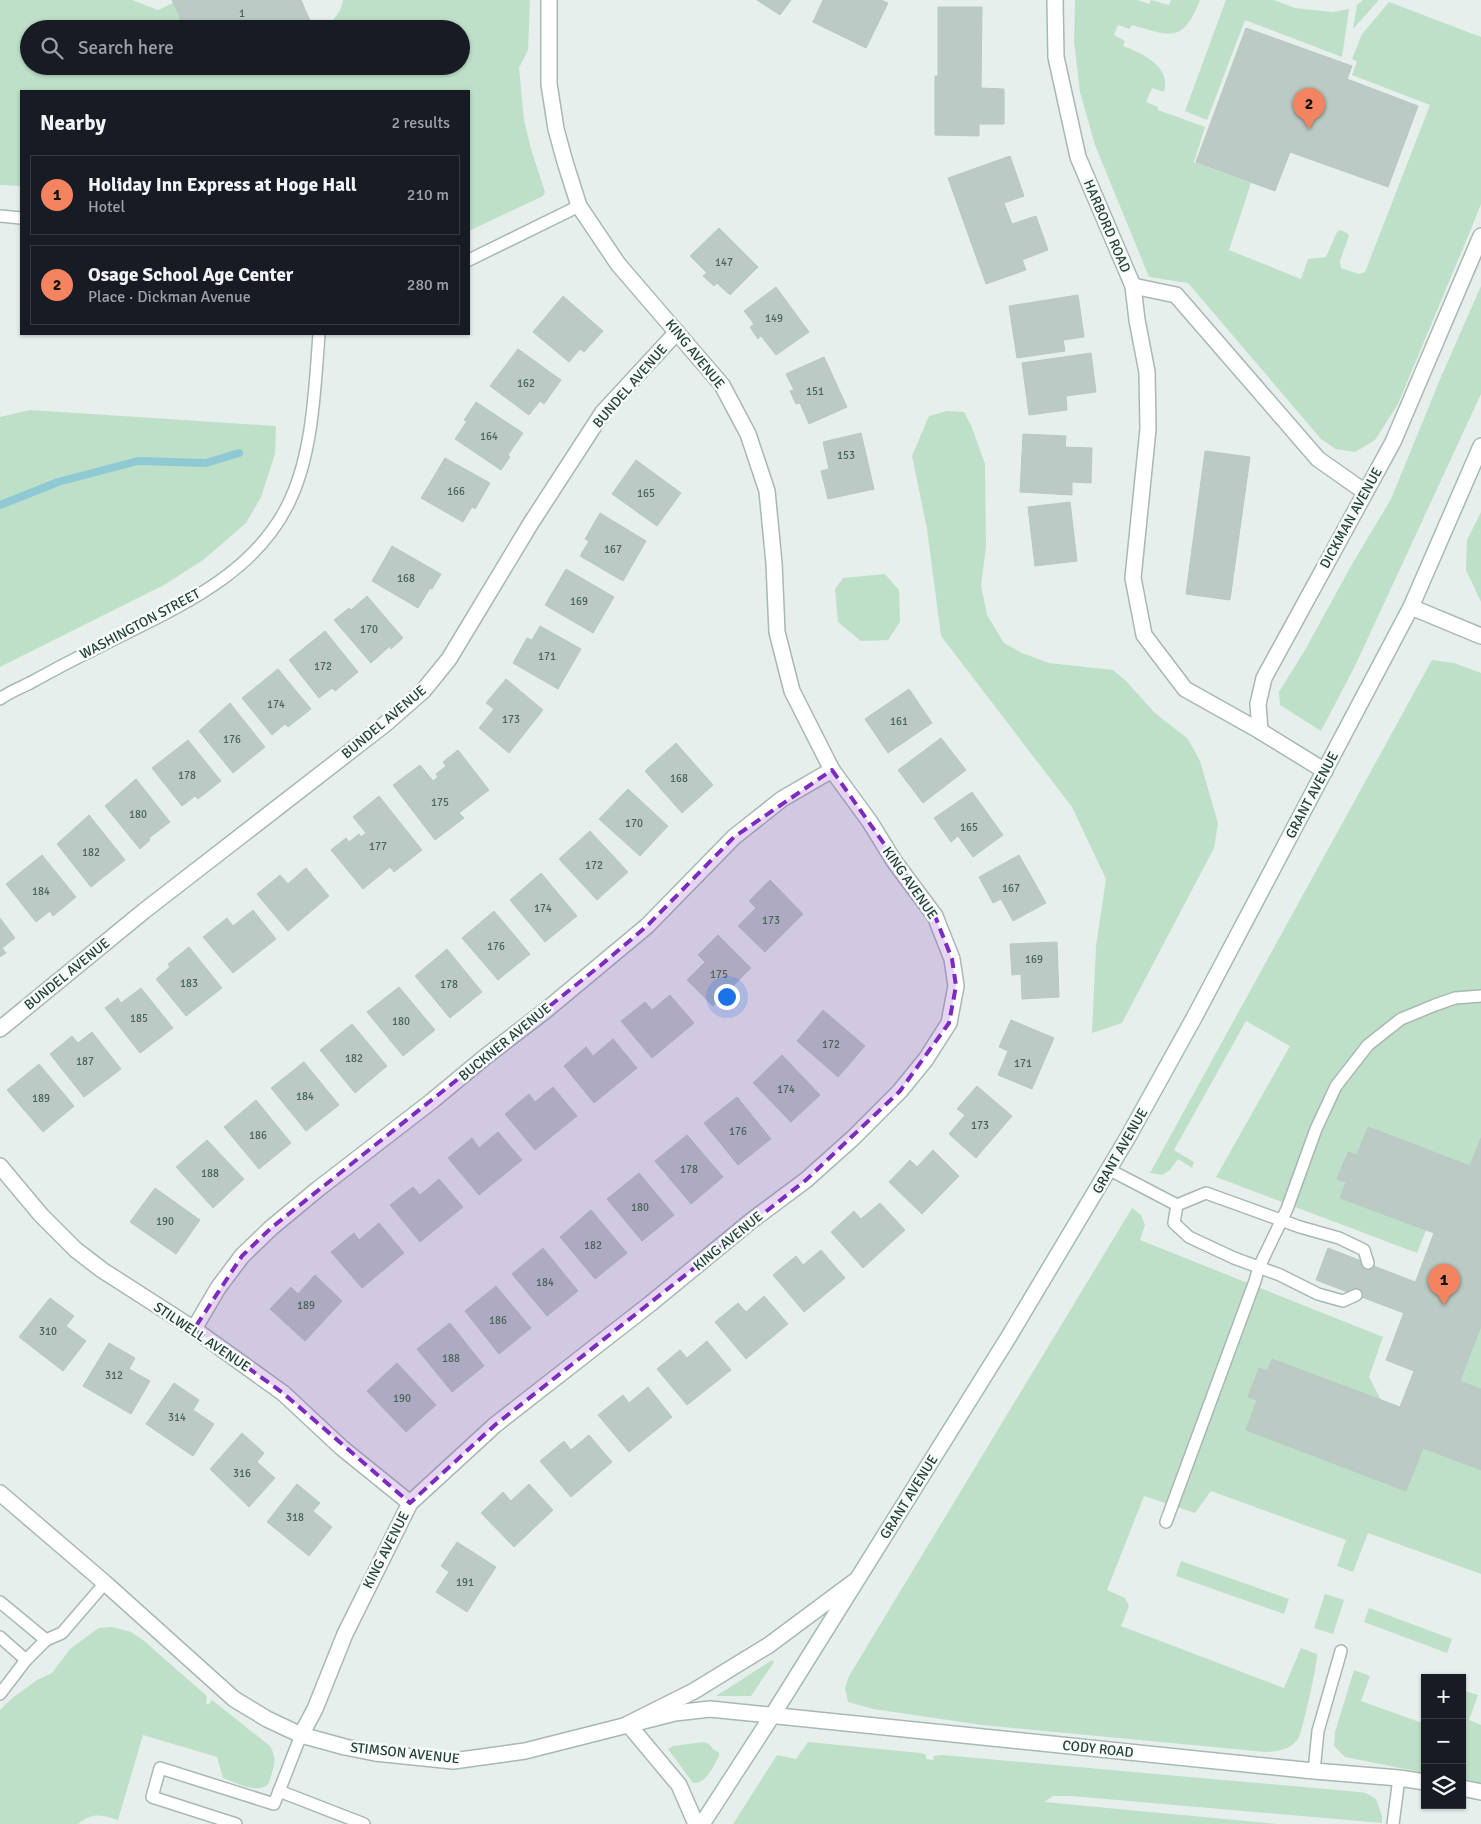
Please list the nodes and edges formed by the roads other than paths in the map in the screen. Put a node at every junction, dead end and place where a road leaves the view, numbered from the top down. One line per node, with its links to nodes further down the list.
1 (549, 0): 3 (street, KING AVENUE)
2 (1055, 0): 8 (street, HARBORD ROAD)
3 (579, 206): 7 (lane); 9 (street, KING AVENUE)
4 (0, 216): 5 (lane)
5 (20, 218)
6 (1481, 236): 12 (street, DICKMAN AVENUE)
7 (470, 260)
8 (1133, 286): 12 (street, HARBORD ROAD); 16 (street)
9 (677, 332): 17 (street, KING AVENUE); 20 (street, BUNDEL AVENUE)
10 (320, 335): 15 (lane, WASHINGTON STREET)
11 (1481, 446): 13 (street, GRANT AVENUE)
12 (1365, 492): 16 (street, DICKMAN AVENUE)
13 (1411, 607): 14 (street); 18 (street, GRANT AVENUE)
14 (1481, 636)
15 (0, 699)
16 (1260, 731): 18 (street)
17 (832, 770): 28 (street, BUCKNER AVENUE); 30 (street, KING AVENUE)
18 (1325, 771): 22 (street, GRANT AVENUE)
19 (1481, 996): 24 (lane)
20 (0, 1029)
21 (0, 1166): 28 (street, STILWELL AVENUE)
22 (1110, 1170): 23 (lane); 32 (street, GRANT AVENUE)
23 (1177, 1205): 24 (lane); 26 (lane)
24 (1281, 1220): 25 (lane); 26 (lane)
25 (1368, 1263)
26 (1259, 1267): 27 (lane); 31 (lane)
27 (1356, 1295)
28 (194, 1329): 30 (street, STILWELL AVENUE)
29 (0, 1493): 33 (street, STIMSON AVENUE)
30 (410, 1503): 42 (street, KING AVENUE)
31 (1166, 1522)
32 (857, 1580): 40 (street, GRANT AVENUE); 41 (street)
33 (105, 1583): 36 (lane); 42 (street, STIMSON AVENUE)
34 (0, 1602): 36 (lane)
35 (0, 1637): 38 (lane)
36 (46, 1640): 38 (lane)
37 (1341, 1651): 43 (lane)
38 (26, 1660): 39 (lane)
39 (0, 1694)
40 (772, 1716): 41 (street, STIMSON AVENUE); 43 (street, CODY ROAD); 52 (street, GRANT AVENUE)
41 (628, 1724): 42 (street, STIMSON AVENUE); 51 (street)
42 (301, 1735): 47 (lane)
43 (1314, 1771): 44 (street, CODY ROAD)
44 (1399, 1778): 45 (street, CODY ROAD); 53 (lane)
45 (1421, 1781)
46 (1466, 1789): 48 (street)
47 (279, 1791): 49 (lane); 50 (lane)
48 (1481, 1792)
49 (236, 1824)
50 (364, 1824)
51 (696, 1824)
52 (702, 1824)
53 (1393, 1824)

